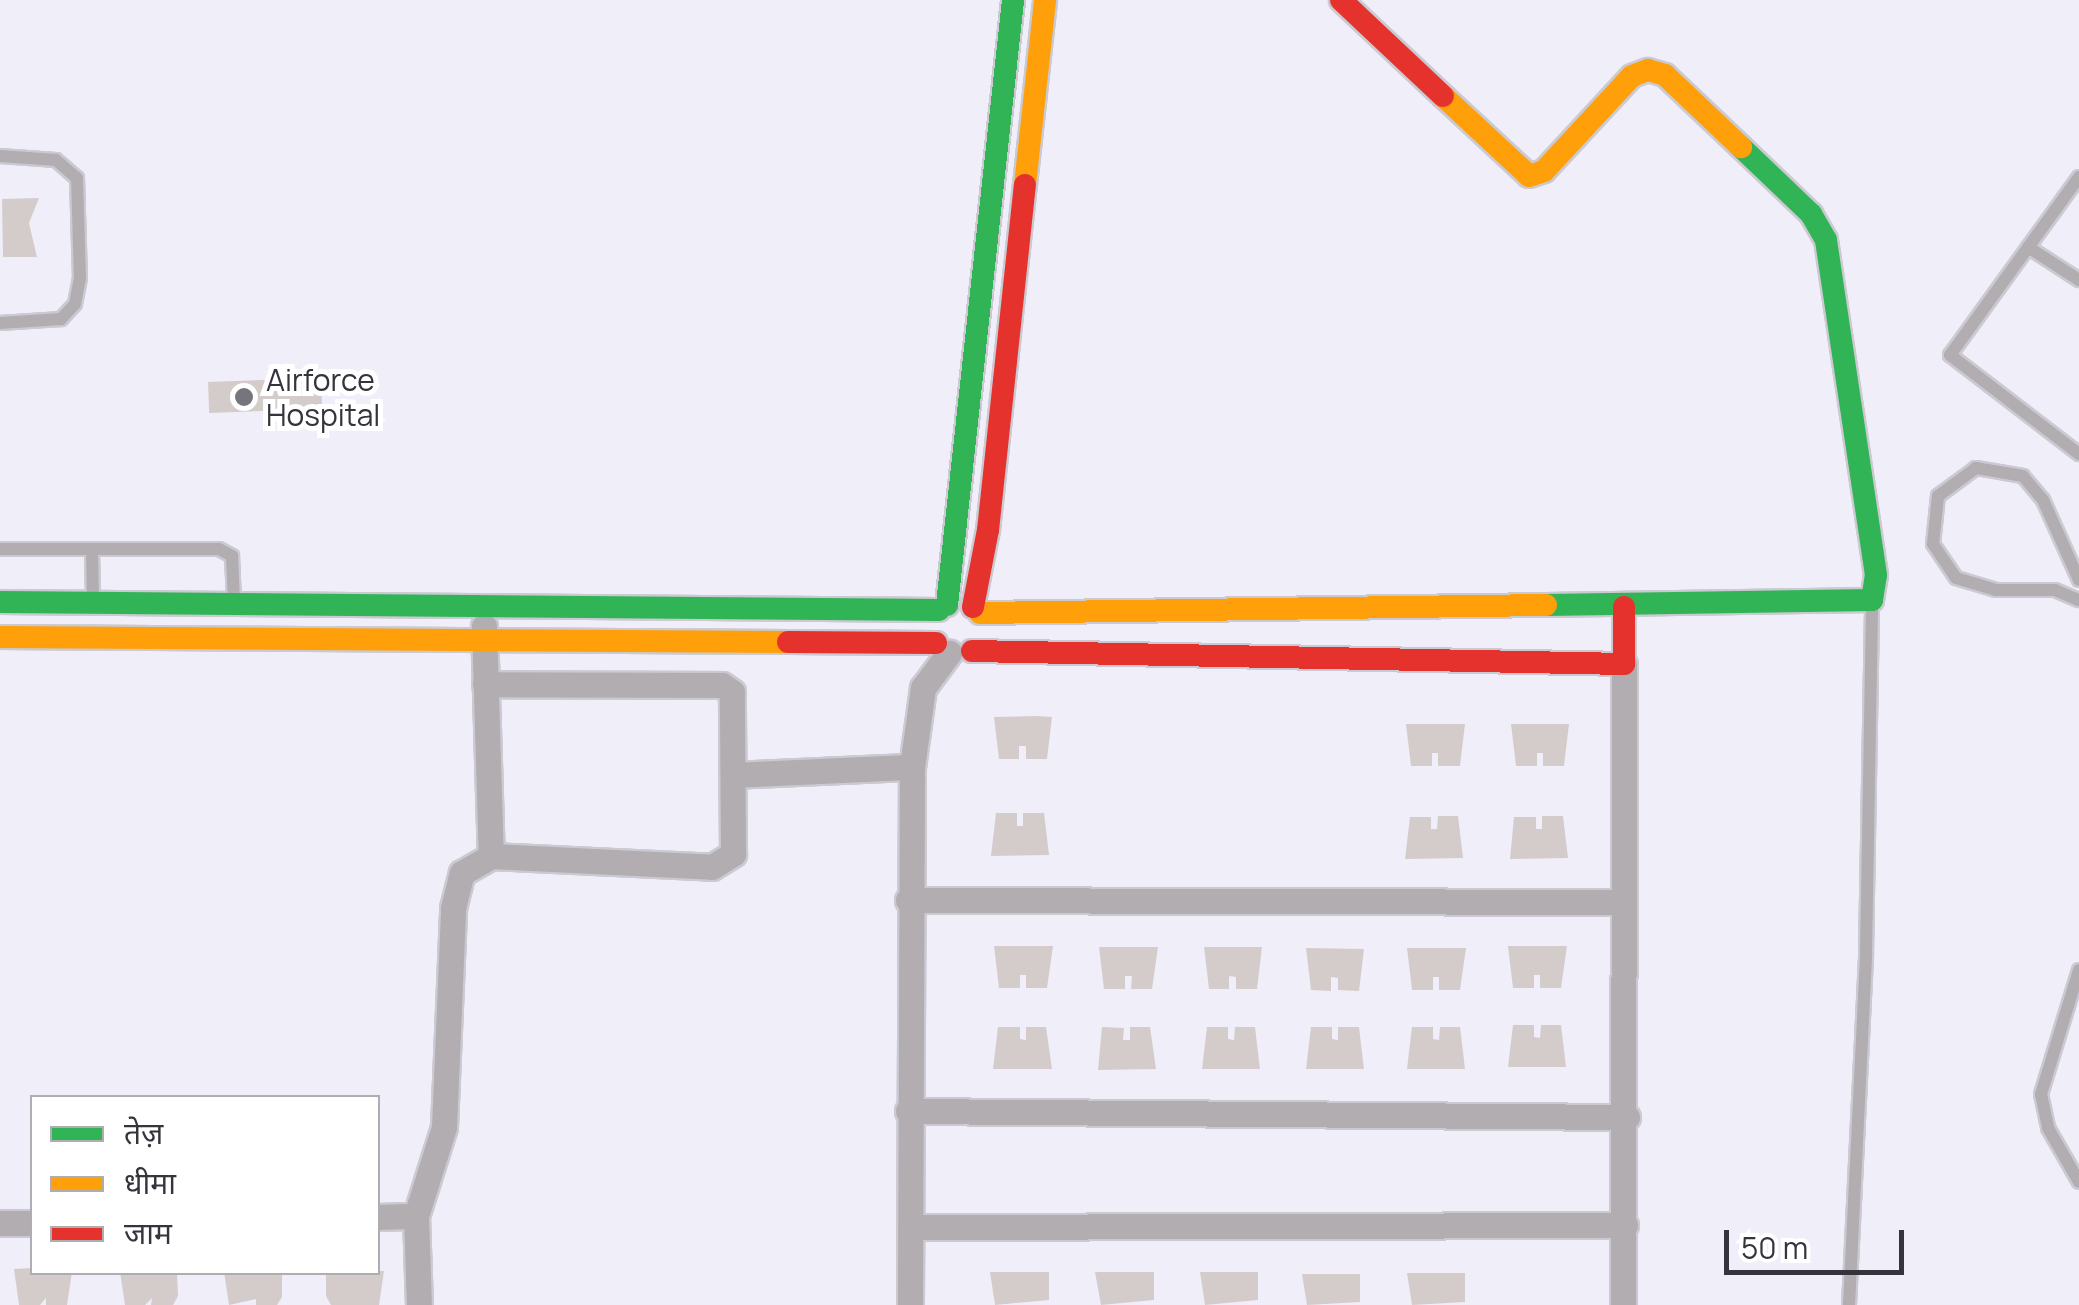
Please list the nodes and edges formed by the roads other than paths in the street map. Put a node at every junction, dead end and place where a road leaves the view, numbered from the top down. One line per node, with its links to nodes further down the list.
1 (1012, 0): 19 (street)
2 (1045, 0): 21 (street)
3 (1340, 0): 13 (street)
4 (0, 156): 8 (lane)
5 (2079, 176): 6 (lane)
6 (2028, 247): 7 (lane); 9 (lane)
7 (2079, 280)
8 (0, 323)
9 (2079, 454)
10 (92, 549): 11 (lane); 16 (lane); 17 (lane)
11 (0, 550)
12 (2079, 580): 14 (lane)
13 (1872, 600): 20 (street); 45 (lane)
14 (2079, 600)
15 (0, 602): 16 (street)
16 (94, 603): 17 (street)
17 (234, 604): 18 (street)
18 (484, 606): 19 (street); 23 (street)
19 (943, 607): 21 (street); 24 (street)
20 (1624, 608): 21 (street); 25 (street)
21 (976, 610): 24 (street)
22 (0, 637): 23 (street)
23 (484, 641): 24 (street); 26 (street)
24 (952, 649): 25 (street); 27 (street)
25 (1624, 664): 31 (street)
26 (485, 684): 28 (street); 29 (street)
27 (912, 767): 28 (street); 30 (street)
28 (733, 774): 29 (street)
29 (491, 856): 37 (street)
30 (908, 900): 31 (street); 33 (street)
31 (1624, 902): 34 (street)
32 (2079, 970): 35 (lane)
33 (908, 1111): 34 (street); 41 (street)
34 (1627, 1117): 40 (street)
35 (2079, 1182)
36 (380, 1216): 37 (street)
37 (416, 1216): 42 (street)
38 (30, 1222): 39 (street)
39 (0, 1223)
40 (1625, 1225): 41 (street); 44 (street)
41 (911, 1227): 43 (street)
42 (419, 1305)
43 (910, 1305)
44 (1623, 1305)
45 (1849, 1305)

